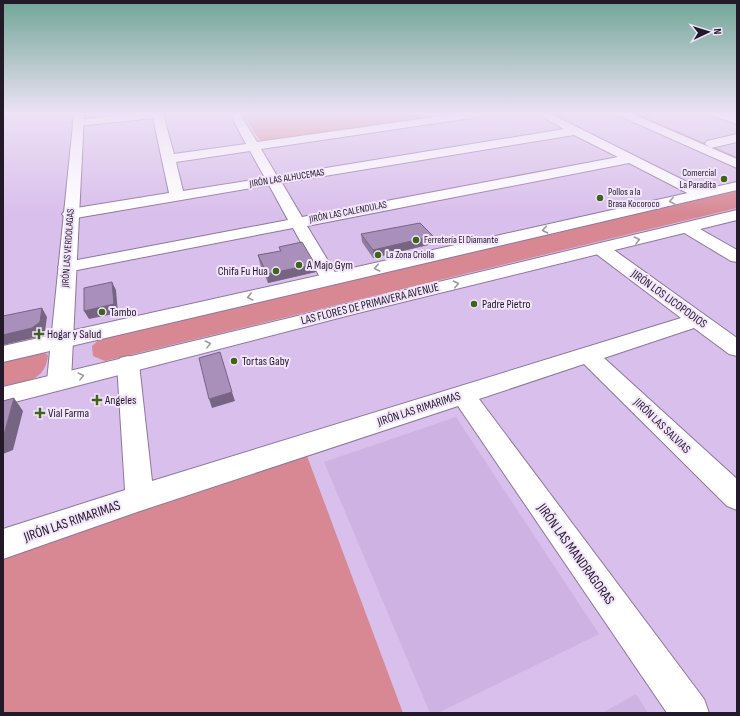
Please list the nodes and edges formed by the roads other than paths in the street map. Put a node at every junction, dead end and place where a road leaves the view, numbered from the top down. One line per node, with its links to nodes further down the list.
1 (76, 147): 17 (street, JIRÓN LAS VERDOLAGAS)
2 (165, 147): 11 (street)
3 (250, 147): 11 (street)
4 (253, 147): 13 (street)
5 (479, 147): 13 (street, JIRÓN LAS ALHUCEMAS)
6 (608, 147): 10 (street)
7 (700, 147): 12 (street)
8 (720, 147): 9 (street)
9 (737, 155)
10 (629, 158): 15 (street); 19 (street, JIRÓN LAS CALENDULAS)
11 (168, 159): 16 (street)
12 (737, 164)
13 (272, 180): 16 (street, JIRÓN LAS ALHUCEMAS); 19 (street)
14 (737, 186): 15 (street)
15 (700, 194): 24 (street, one-way to 24)
16 (177, 196): 17 (street, JIRÓN LAS ALHUCEMAS)
17 (70, 214): 23 (street, JIRÓN LAS VERDOLAGAS)
18 (737, 215): 20 (street, LAS FLORES DE PRIMAVERA AVENUE)
19 (296, 222): 23 (street, JIRÓN LAS CALENDULAS); 24 (street)
20 (687, 228): 21 (street, LAS FLORES DE PRIMAVERA AVENUE, one-way to 20); 22 (street)
21 (601, 249): 25 (street, JIRÓN LOS LICOPODIOS); 30 (street, LAS FLORES DE PRIMAVERA AVENUE, one-way to 21)
22 (737, 257)
23 (67, 267): 26 (street, JIRÓN LAS VERDOLAGAS)
24 (330, 279): 26 (street, one-way to 26)
25 (698, 320): 27 (street, JIRÓN LOS LICOPODIOS); 29 (street, JIRÓN LAS RIMARIMAS)
26 (62, 340): 28 (street); 31 (street, JIRÓN LAS VERDOLAGAS)
27 (737, 349)
28 (3, 354)
29 (588, 355): 32 (street, JIRÓN LAS RIMARIMAS); 35 (street, JIRÓN LAS SALVIAS)
30 (128, 364): 31 (street, LAS FLORES DE PRIMAVERA AVENUE, one-way to 30); 34 (street)
31 (60, 382): 33 (street, LAS FLORES DE PRIMAVERA AVENUE)
32 (463, 395): 34 (street, JIRÓN LAS RIMARIMAS); 37 (street, JIRÓN LAS MANDRAGORAS)
33 (3, 396)
34 (140, 498): 36 (street, JIRÓN LAS RIMARIMAS)
35 (737, 498)
36 (3, 544)
37 (690, 713)

